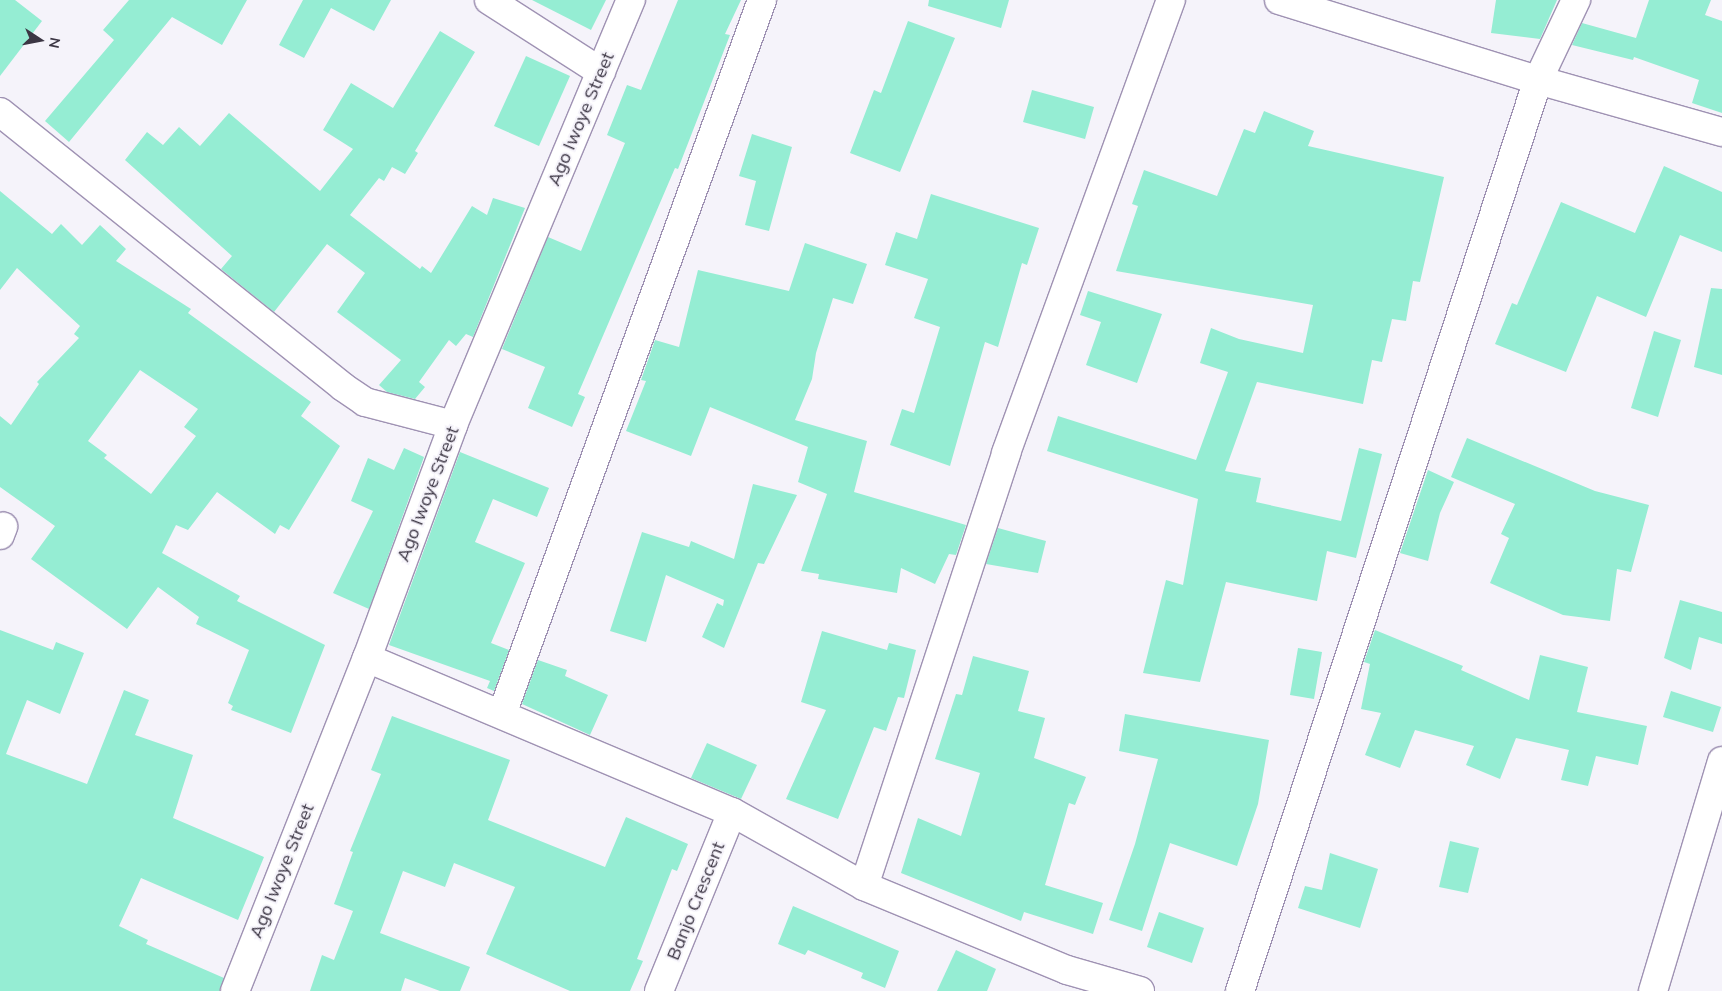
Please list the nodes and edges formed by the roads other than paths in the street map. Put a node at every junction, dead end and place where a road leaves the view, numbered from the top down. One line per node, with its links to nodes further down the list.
1 (489, 0): 7 (street)
2 (631, 0): 7 (street, Ago Iwoye Street)
3 (762, 0): 13 (street)
4 (1171, 0): 16 (street)
5 (1279, 0): 8 (street)
6 (1576, 0): 8 (street)
7 (601, 72): 11 (street, Ago Iwoye Street)
8 (1538, 80): 10 (street); 21 (street)
9 (0, 112): 11 (street)
10 (1722, 132)
11 (453, 425): 12 (street, Ago Iwoye Street)
12 (367, 658): 13 (street); 18 (street, Ago Iwoye Street)
13 (502, 714): 15 (street)
14 (1722, 761): 22 (street)
15 (732, 812): 16 (street); 19 (street, Banjo Crescent)
16 (864, 886): 17 (street)
17 (1063, 981): 20 (street)
18 (235, 991)
19 (659, 991)
20 (1140, 991)
21 (1240, 991)
22 (1653, 991)

